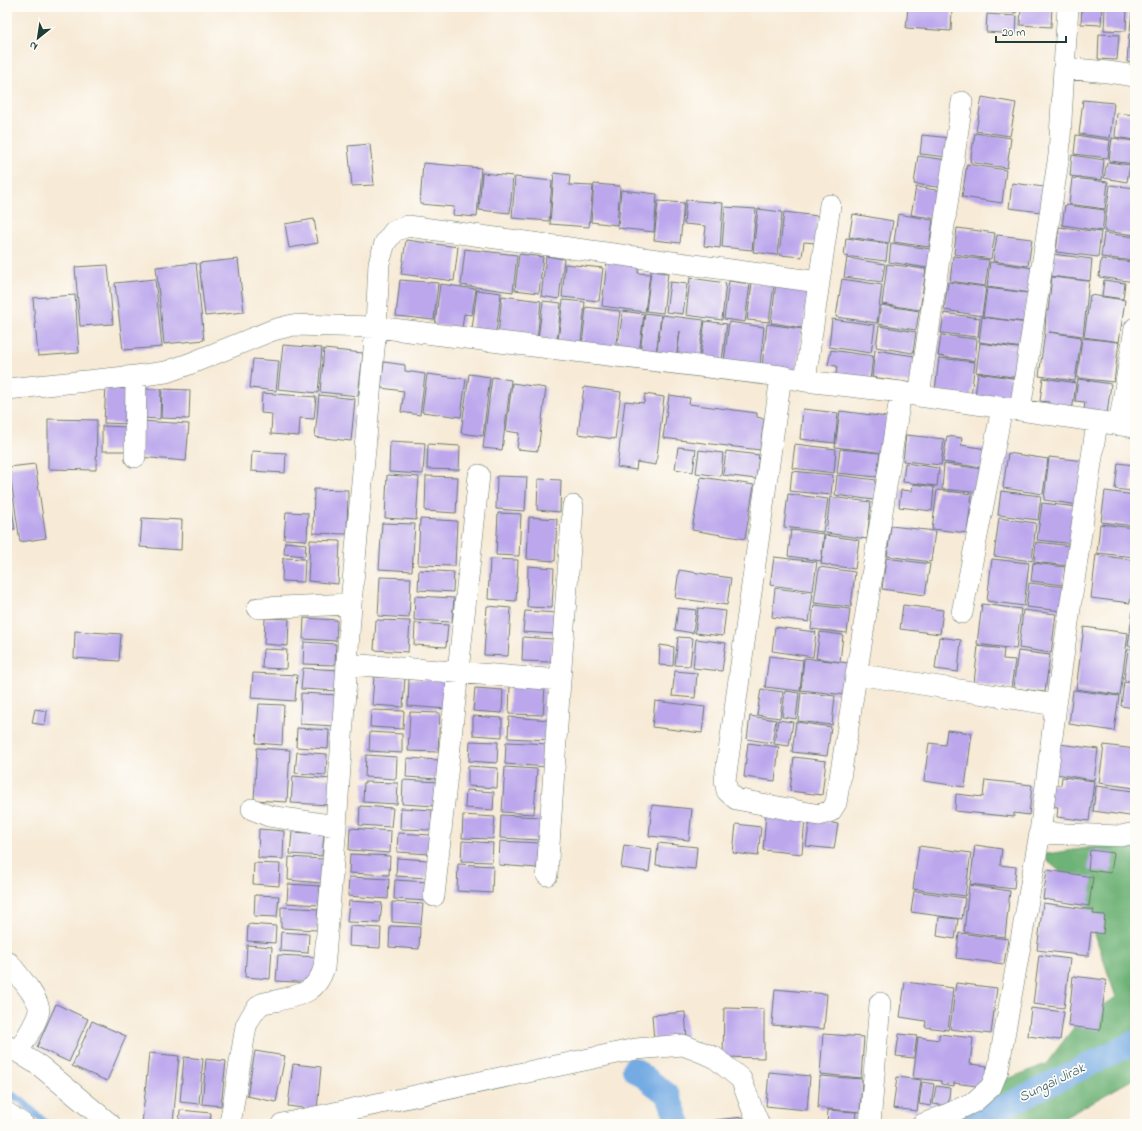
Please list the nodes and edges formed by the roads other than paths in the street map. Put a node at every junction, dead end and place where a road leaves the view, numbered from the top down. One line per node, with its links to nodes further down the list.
1 (1068, 7): 2 (street)
2 (1064, 68): 3 (street); 14 (street)
3 (1135, 76)
4 (962, 102): 13 (street)
5 (830, 205): 6 (street)
6 (819, 282): 7 (street); 11 (street)
7 (376, 327): 9 (street); 10 (street); 20 (street)
8 (1135, 328): 16 (street)
9 (136, 376): 12 (street); 17 (street)
10 (781, 376): 11 (street); 25 (street)
11 (805, 381): 13 (street)
12 (7, 389)
13 (910, 394): 14 (street); 25 (street)
14 (1011, 409): 15 (street); 22 (street)
15 (1097, 422): 16 (street); 27 (street)
16 (1127, 426)
17 (135, 457)
18 (479, 475): 24 (street)
19 (573, 506): 26 (street)
20 (351, 604): 21 (street); 23 (street)
21 (258, 608)
22 (962, 614)
23 (346, 664): 24 (street); 29 (street)
24 (458, 672): 26 (street); 33 (street)
25 (856, 674): 27 (street)
26 (560, 680): 32 (street)
27 (1056, 706): 31 (street)
28 (252, 809): 29 (street)
29 (336, 826): 40 (street)
30 (1135, 832): 31 (street)
31 (1040, 833): 44 (street)
32 (547, 875)
33 (434, 896)
34 (9, 963): 36 (street)
35 (880, 1003): 43 (street)
36 (13, 1049): 39 (street)
37 (7, 1113): 38 (street)
38 (23, 1124)
39 (110, 1124)
40 (230, 1124)
41 (282, 1124): 42 (street)
42 (759, 1124)
43 (870, 1124)
44 (923, 1124)

